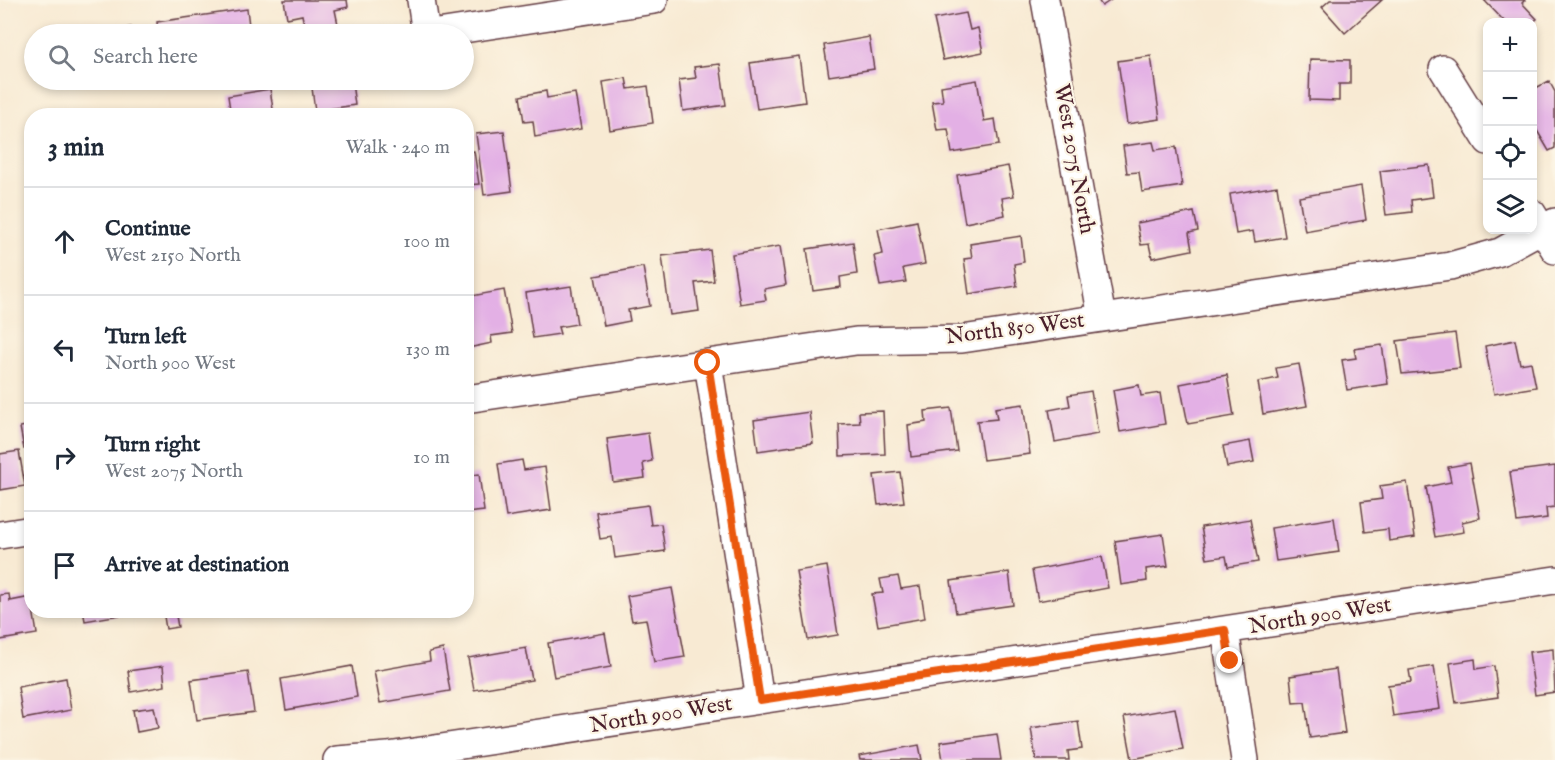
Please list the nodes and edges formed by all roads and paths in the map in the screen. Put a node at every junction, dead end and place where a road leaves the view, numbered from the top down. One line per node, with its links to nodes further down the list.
1 (420, 0): 4 (street)
2 (654, 0): 5 (street)
3 (1045, 0): 9 (street, West 2075 North)
4 (424, 24)
5 (474, 27)
6 (1443, 69): 7 (street)
7 (1483, 133)
8 (1546, 229): 9 (street, North 850 West)
9 (1102, 318): 10 (street, North 850 West)
10 (708, 363): 11 (street, North 850 West); 16 (street)
11 (474, 398)
12 (24, 531): 13 (street)
13 (0, 535)
14 (1555, 580): 15 (street, North 900 West)
15 (1225, 630): 16 (street, North 900 West); 19 (street)
16 (760, 700): 17 (street, North 900 West)
17 (388, 758): 18 (street, North 900 West)
18 (337, 760)
19 (1245, 760)

